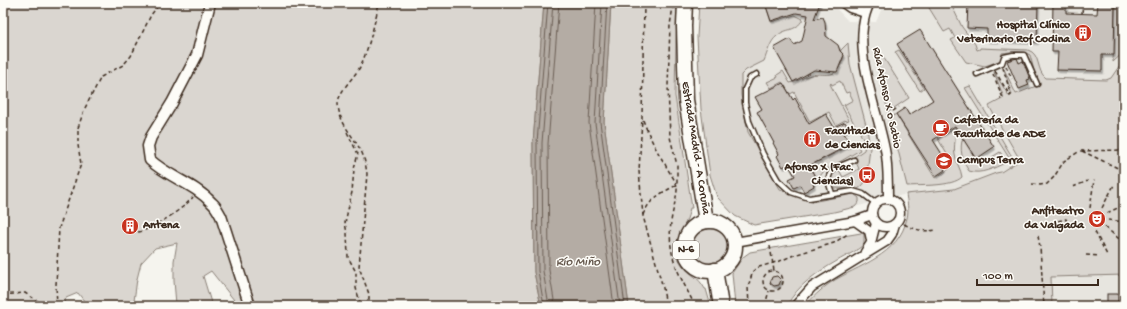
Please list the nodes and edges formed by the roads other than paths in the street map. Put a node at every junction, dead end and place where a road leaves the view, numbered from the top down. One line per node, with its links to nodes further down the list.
1 (210, 3): 22 (street)
2 (685, 3): 14 (highway, Estrada Madrid - A Coruña)
3 (843, 3): 5 (street)
4 (870, 3): 5 (street, Rúa Afonso X o Sabio)
5 (865, 13): 11 (street, Rúa Afonso X o Sabio)
6 (758, 74): 10 (lane)
7 (978, 74): 8 (lane)
8 (1037, 84)
9 (854, 160): 10 (lane)
10 (832, 194): 12 (lane)
11 (888, 198): 12 (street); 17 (street)
12 (875, 203): 13 (street)
13 (872, 215): 15 (street); 16 (street)
14 (706, 221): 18 (highway, Estrada Madrid - A Coruña); 21 (highway, Estrada Madrid - A Coruña / N-6)
15 (855, 221): 18 (street); 19 (street)
16 (876, 223): 17 (street); 19 (street)
17 (895, 224): 20 (street)
18 (735, 242): 21 (highway)
19 (871, 243): 20 (street)
20 (861, 257): 24 (street)
21 (715, 270): 23 (highway)
22 (250, 306)
23 (721, 306)
24 (796, 306)

